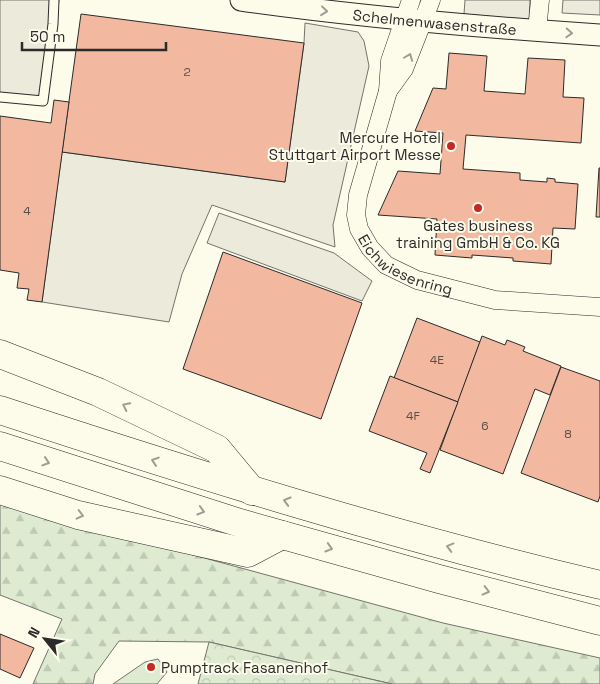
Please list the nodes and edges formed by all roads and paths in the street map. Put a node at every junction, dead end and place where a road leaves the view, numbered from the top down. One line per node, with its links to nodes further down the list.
1 (54, 0): 8 (lane)
2 (241, 0): 5 (street, Schelmenwasenstraße, one-way to 5)
3 (431, 0): 5 (street, Eichwiesenring)
4 (540, 0): 6 (street)
5 (413, 13): 6 (street, Schelmenwasenstraße); 9 (street, Eichwiesenring)
6 (538, 31): 7 (street, Schelmenwasenstraße, one-way to 7)
7 (600, 35)
8 (0, 96)
9 (600, 307)
10 (0, 354): 14 (highway, one-way to 10)
11 (0, 410): 14 (highway, one-way to 11)
12 (0, 446): 15 (highway, one-way to 15)
13 (0, 490): 15 (highway, one-way to 15)
14 (252, 491): 16 (highway, one-way to 14)
15 (282, 535): 17 (highway, one-way to 17)
16 (600, 585)
17 (600, 621)

